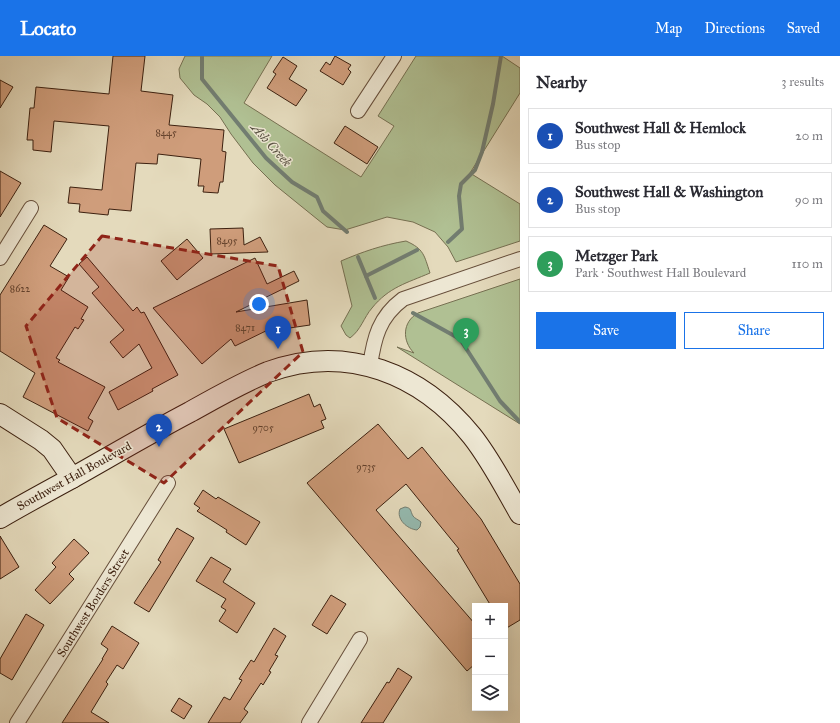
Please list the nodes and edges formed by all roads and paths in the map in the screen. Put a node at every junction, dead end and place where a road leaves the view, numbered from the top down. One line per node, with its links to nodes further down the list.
1 (394, 56): 2 (street)
2 (358, 111)
3 (31, 208): 4 (street)
4 (0, 258)
5 (520, 259): 6 (street)
6 (370, 366): 8 (main road, Southwest Hall Boulevard); 10 (main road, Southwest Hall Boulevard)
7 (0, 414): 8 (main road)
8 (72, 478): 11 (main road, Southwest Hall Boulevard)
9 (168, 483): 13 (street, Southwest Borders Street)
10 (520, 514)
11 (0, 518)
12 (360, 639): 14 (street)
13 (17, 723)
14 (309, 723)

